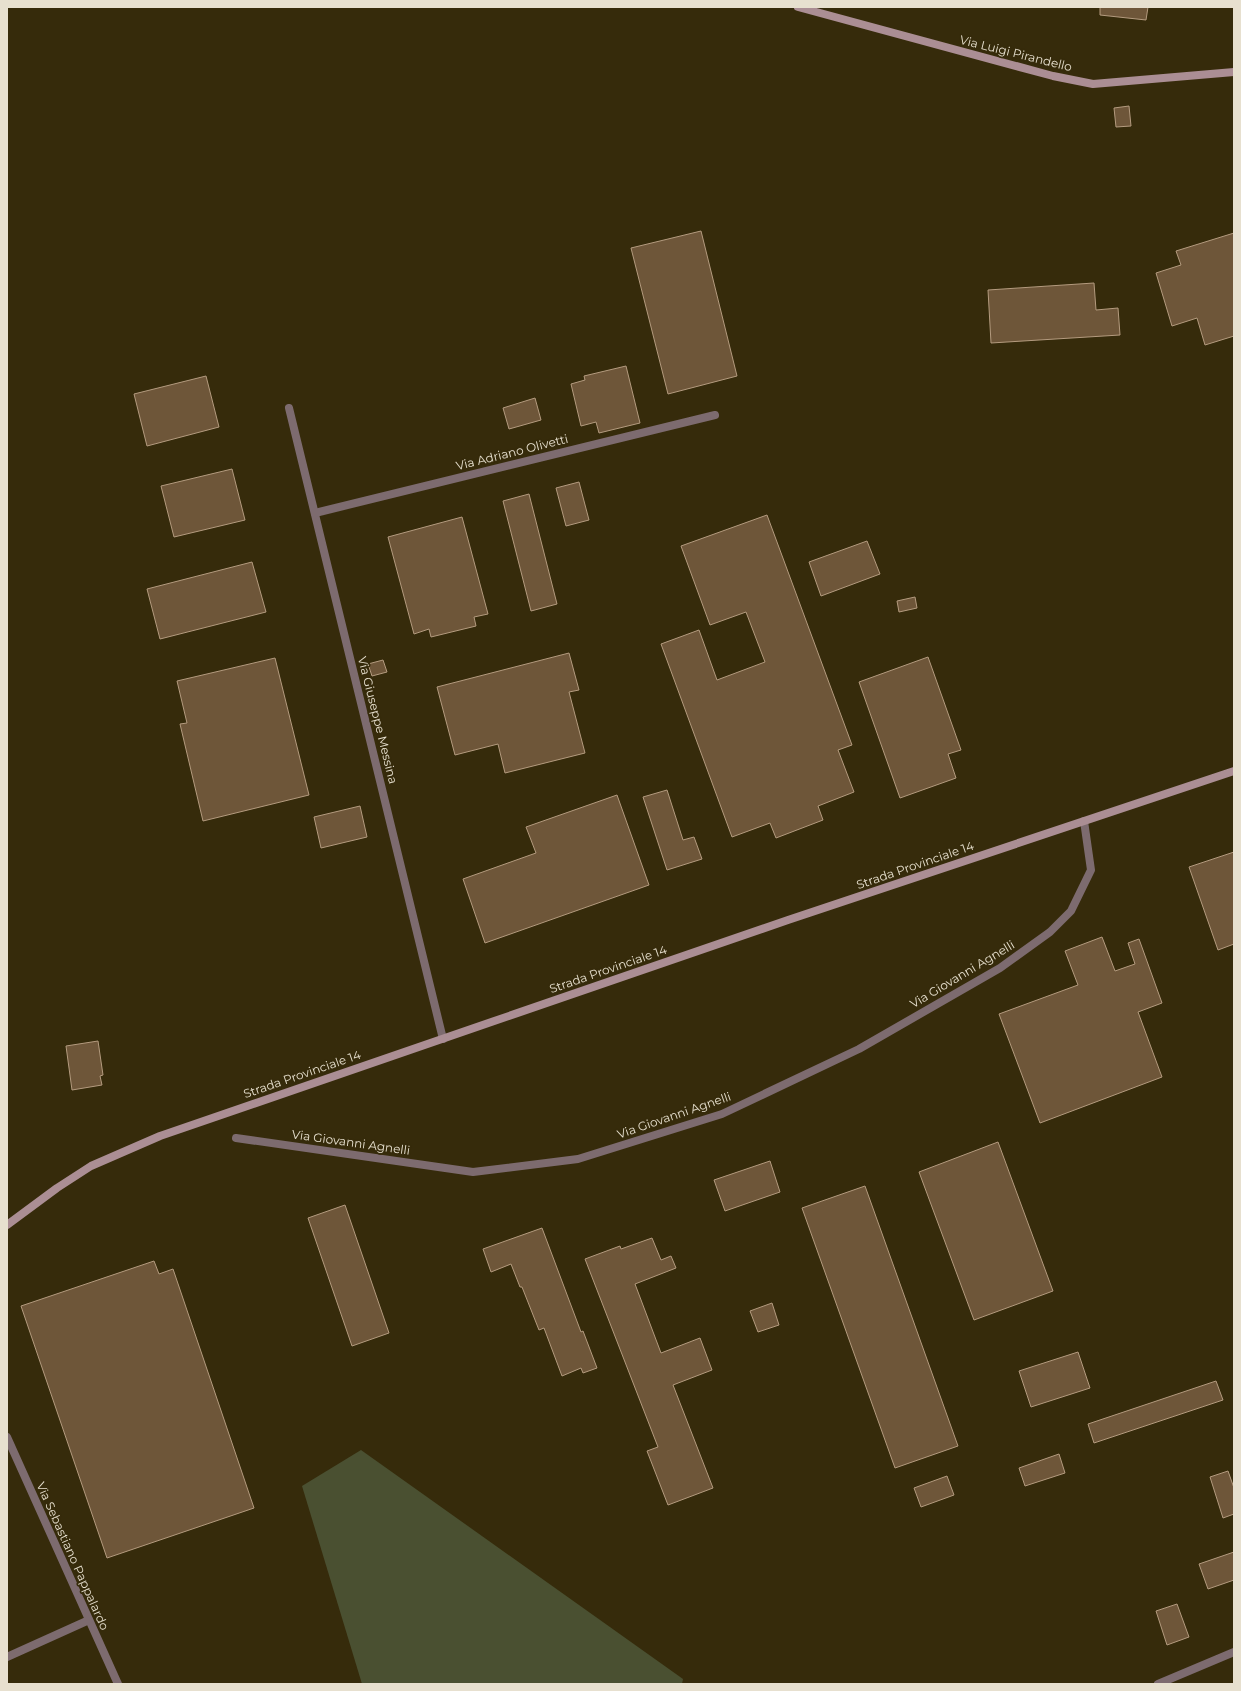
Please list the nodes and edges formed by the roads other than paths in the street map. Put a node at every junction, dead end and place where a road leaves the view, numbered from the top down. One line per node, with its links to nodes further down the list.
1 (798, 7): 2 (street, Via Luigi Pirandello)
2 (1234, 72)
3 (289, 408): 5 (street, Via Giuseppe Messina)
4 (716, 415): 5 (street, Via Adriano Olivetti)
5 (315, 513): 8 (street, Via Giuseppe Messina)
6 (1234, 771): 7 (street, Strada Provinciale 14)
7 (1084, 821): 8 (street, Strada Provinciale 14); 9 (street, Via Giovanni Agnelli)
8 (443, 1039): 10 (street, Strada Provinciale 14)
9 (236, 1138)
10 (7, 1225)
11 (7, 1437): 12 (street, Via Sebastiano Pappalardo)
12 (89, 1620): 14 (street); 15 (street, Via Sebastiano Pappalardo)
13 (1234, 1652): 16 (street)
14 (7, 1657)
15 (118, 1684)
16 (1158, 1684)

